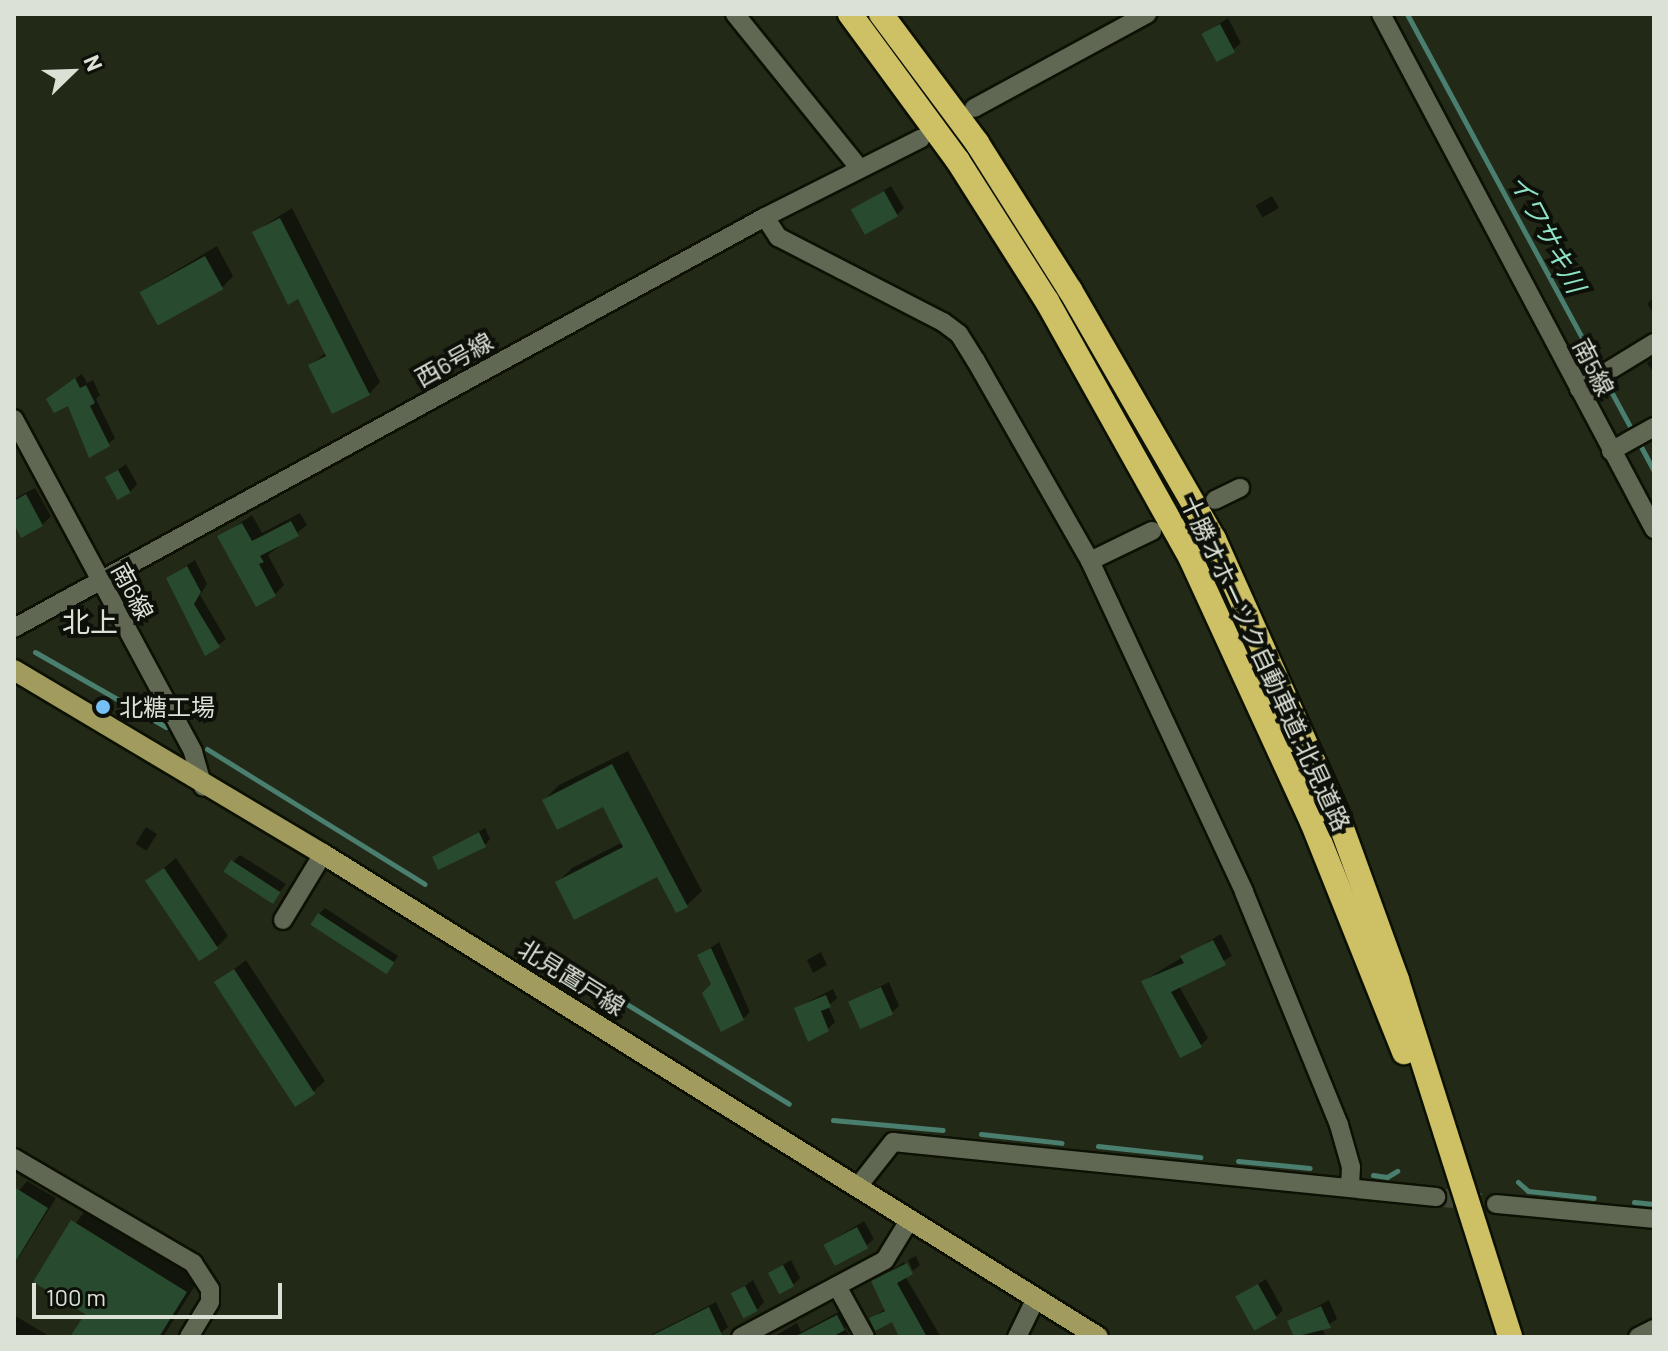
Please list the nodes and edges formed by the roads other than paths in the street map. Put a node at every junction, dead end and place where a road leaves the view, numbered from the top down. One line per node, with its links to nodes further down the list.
1 (735, 14): 8 (street)
2 (850, 14): 33 (highway, 十勝オホーツク自動車道;北見道路)
3 (881, 14): 33 (highway, 十勝オホーツク自動車道;北見道路)
4 (1147, 14): 6 (street)
5 (1381, 14): 11 (street, 南5線)
6 (974, 108)
7 (920, 139): 8 (street, 西6号線)
8 (860, 169): 9 (street, 西6号線)
9 (765, 217): 19 (street); 20 (street, 西6号線)
10 (1654, 343): 11 (street)
11 (1579, 389): 14 (street, 南5線)
12 (14, 419): 20 (street, 南6線)
13 (1641, 434): 14 (street)
14 (1611, 451): 17 (street, 南5線)
15 (1240, 488): 16 (street)
16 (1215, 500)
17 (1654, 529)
18 (1152, 531): 19 (street)
19 (1090, 561): 28 (street)
20 (100, 580): 21 (street, 西6号線); 23 (street, 南6線)
21 (14, 628)
22 (14, 670): 23 (main road, 北見置戸線)
23 (203, 787): 24 (main road, 北見置戸線)
24 (323, 854): 25 (street); 27 (main road, 北見置戸線)
25 (283, 920)
26 (14, 1158): 37 (street)
27 (859, 1185): 28 (street); 31 (main road, 北見置戸線)
28 (1350, 1188): 29 (street)
29 (1436, 1197)
30 (1496, 1204): 32 (street)
31 (910, 1219): 34 (street); 35 (main road, 北見置戸線)
32 (1654, 1219)
33 (1482, 1252): 42 (highway, 十勝オホーツク自動車道;北見道路)
34 (837, 1286): 38 (street); 39 (street)
35 (1036, 1298): 40 (street); 41 (main road, 北見置戸線)
36 (1654, 1329): 43 (street)
37 (189, 1337)
38 (741, 1337)
39 (865, 1337)
40 (1017, 1337)
41 (1098, 1337)
42 (1510, 1337)
43 (1638, 1337)

